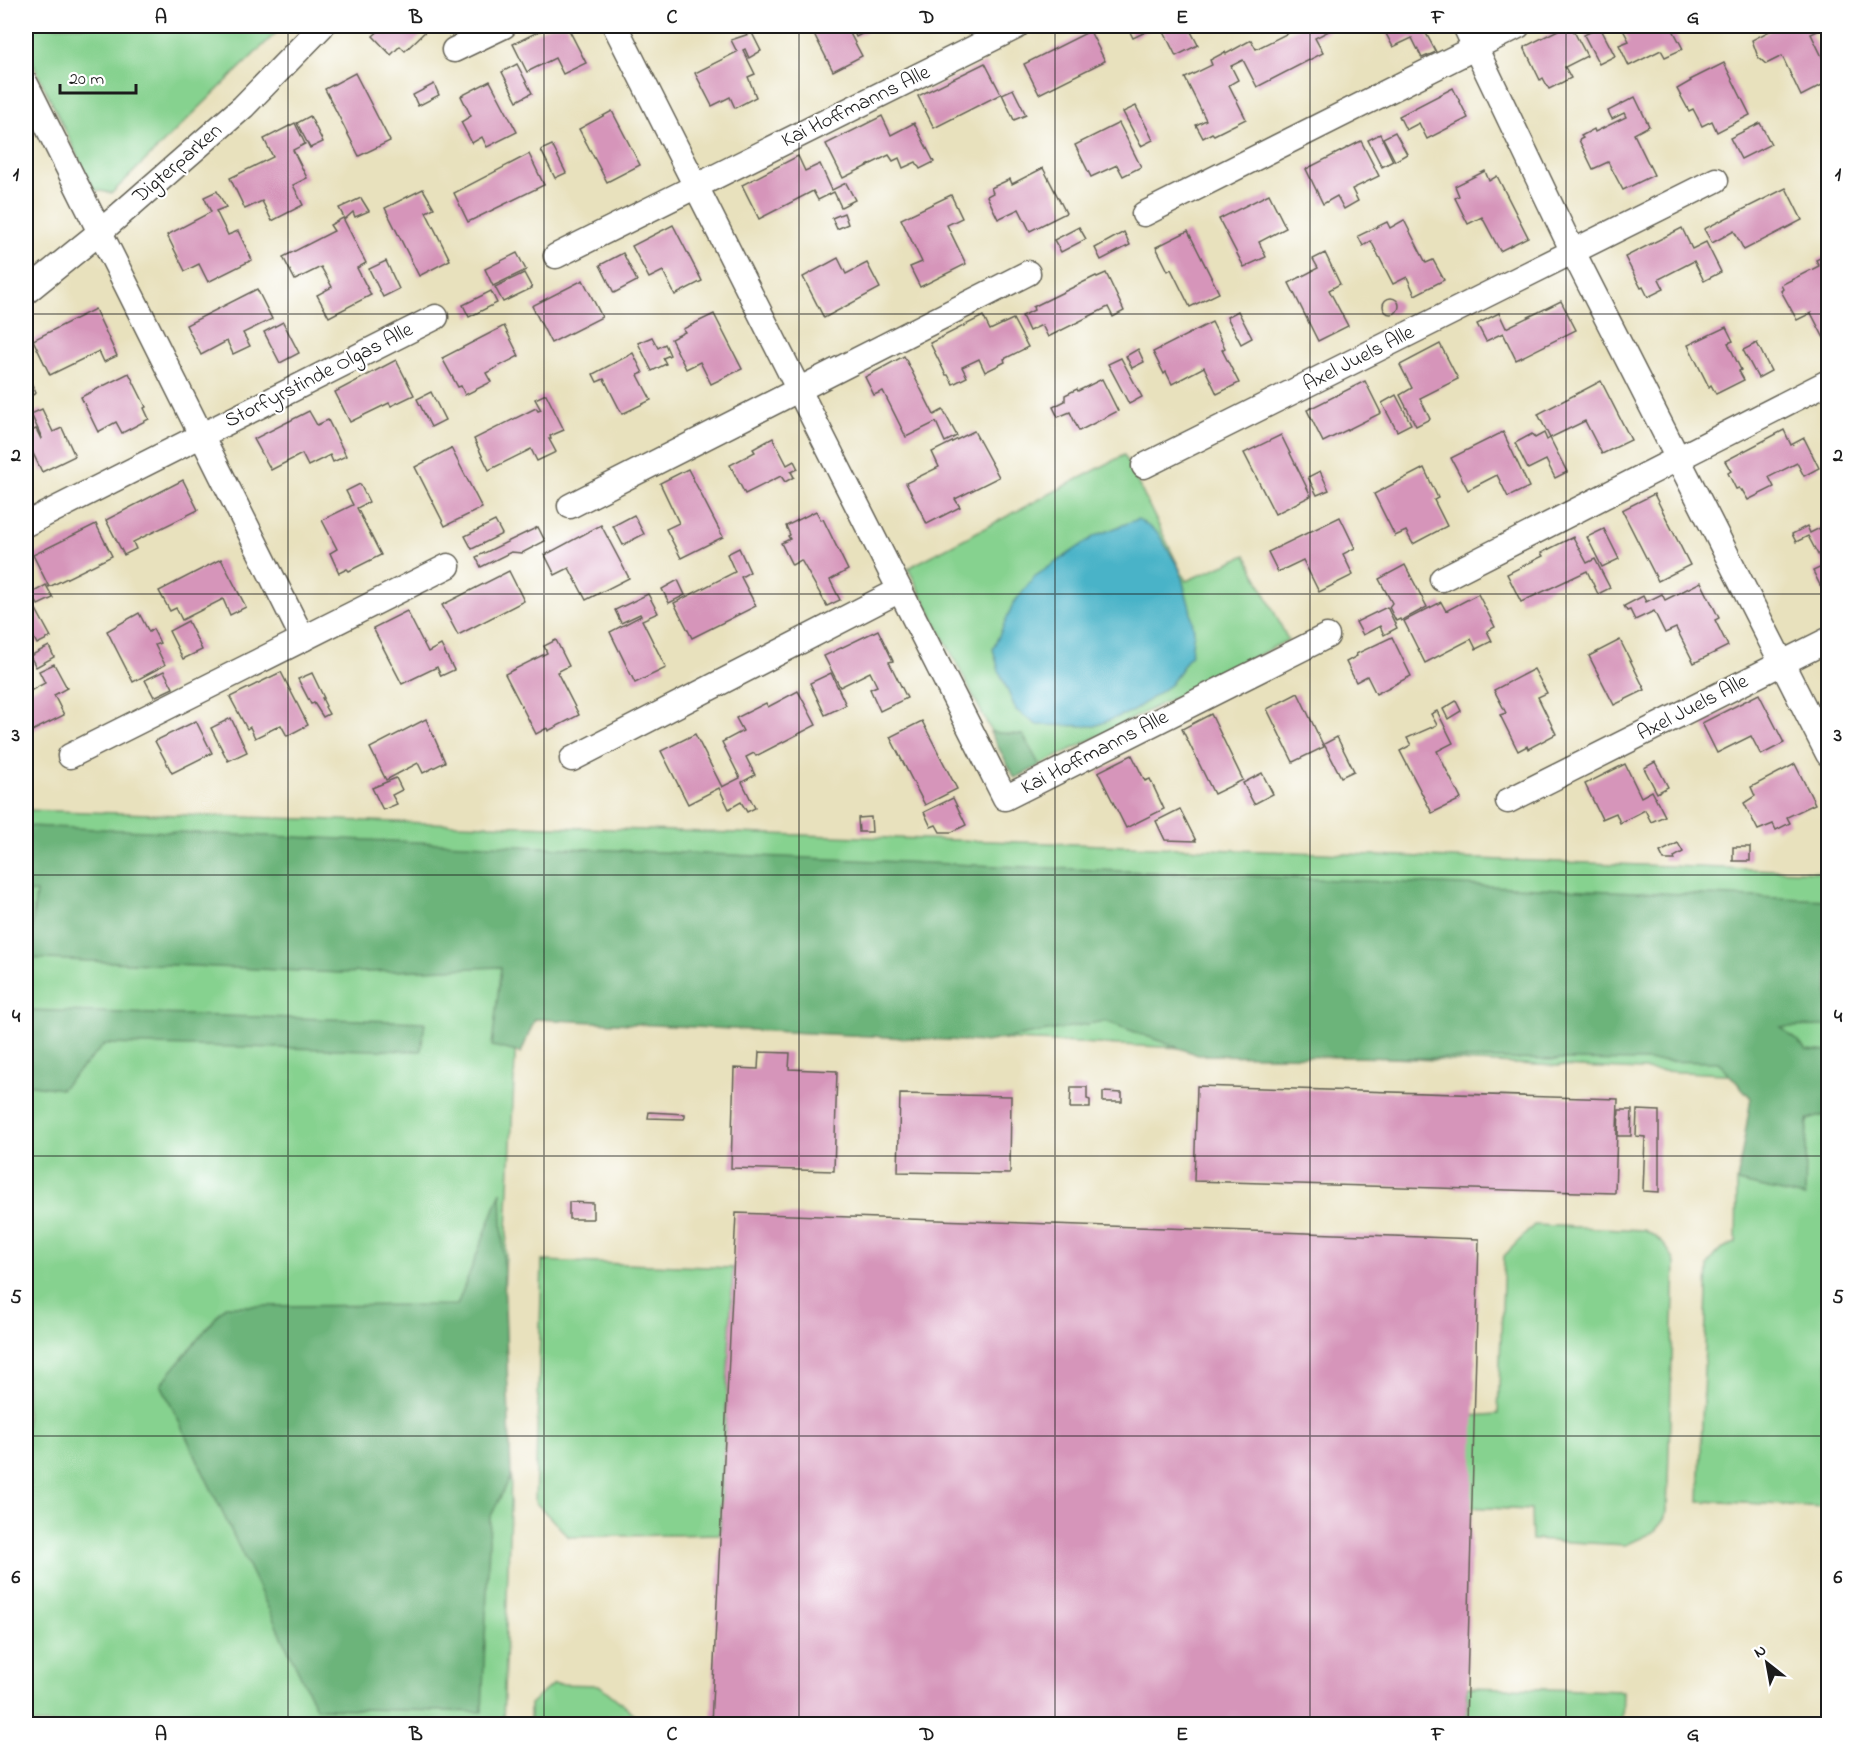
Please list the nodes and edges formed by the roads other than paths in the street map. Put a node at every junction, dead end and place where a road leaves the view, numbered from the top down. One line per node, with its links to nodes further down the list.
1 (322, 26): 12 (street, Digterparken)
2 (504, 26): 7 (street)
3 (615, 26): 10 (street, Kai Hoffmanns Alle)
4 (1518, 26): 6 (street)
5 (1016, 27): 10 (street, Kai Hoffmanns Alle)
6 (1470, 36): 11 (street); 13 (street)
7 (454, 50)
8 (26, 84): 12 (street, Storfyrstinde Olgas Alle)
9 (1716, 180): 13 (street, Axel Juels Alle)
10 (697, 186): 14 (street, Kai Hoffmanns Alle); 19 (street, Kai Hoffmanns Alle)
11 (1144, 214)
12 (100, 232): 16 (street, Digterparken); 20 (street, Storfyrstinde Olgas Alle)
13 (1573, 252): 21 (street); 22 (street, Axel Juels Alle)
14 (556, 256)
15 (1028, 273): 19 (street)
16 (26, 292)
17 (436, 317): 20 (street, Storfyrstinde Olgas Alle)
18 (1826, 383): 21 (street)
19 (799, 390): 23 (street); 27 (street, Kai Hoffmanns Alle)
20 (201, 435): 24 (street, Storfyrstinde Olgas Alle); 29 (street, Storfyrstinde Olgas Alle)
21 (1678, 459): 26 (street); 31 (street)
22 (1144, 466)
23 (570, 507)
24 (26, 524)
25 (448, 566): 29 (street)
26 (1442, 579)
27 (900, 590): 28 (street, Kai Hoffmanns Alle); 34 (street)
28 (1328, 636)
29 (303, 639): 33 (street)
30 (1828, 640): 31 (street, Axel Juels Alle)
31 (1782, 663): 32 (street); 35 (street, Axel Juels Alle)
32 (1828, 754)
33 (70, 756)
34 (572, 759)
35 (1508, 801)

